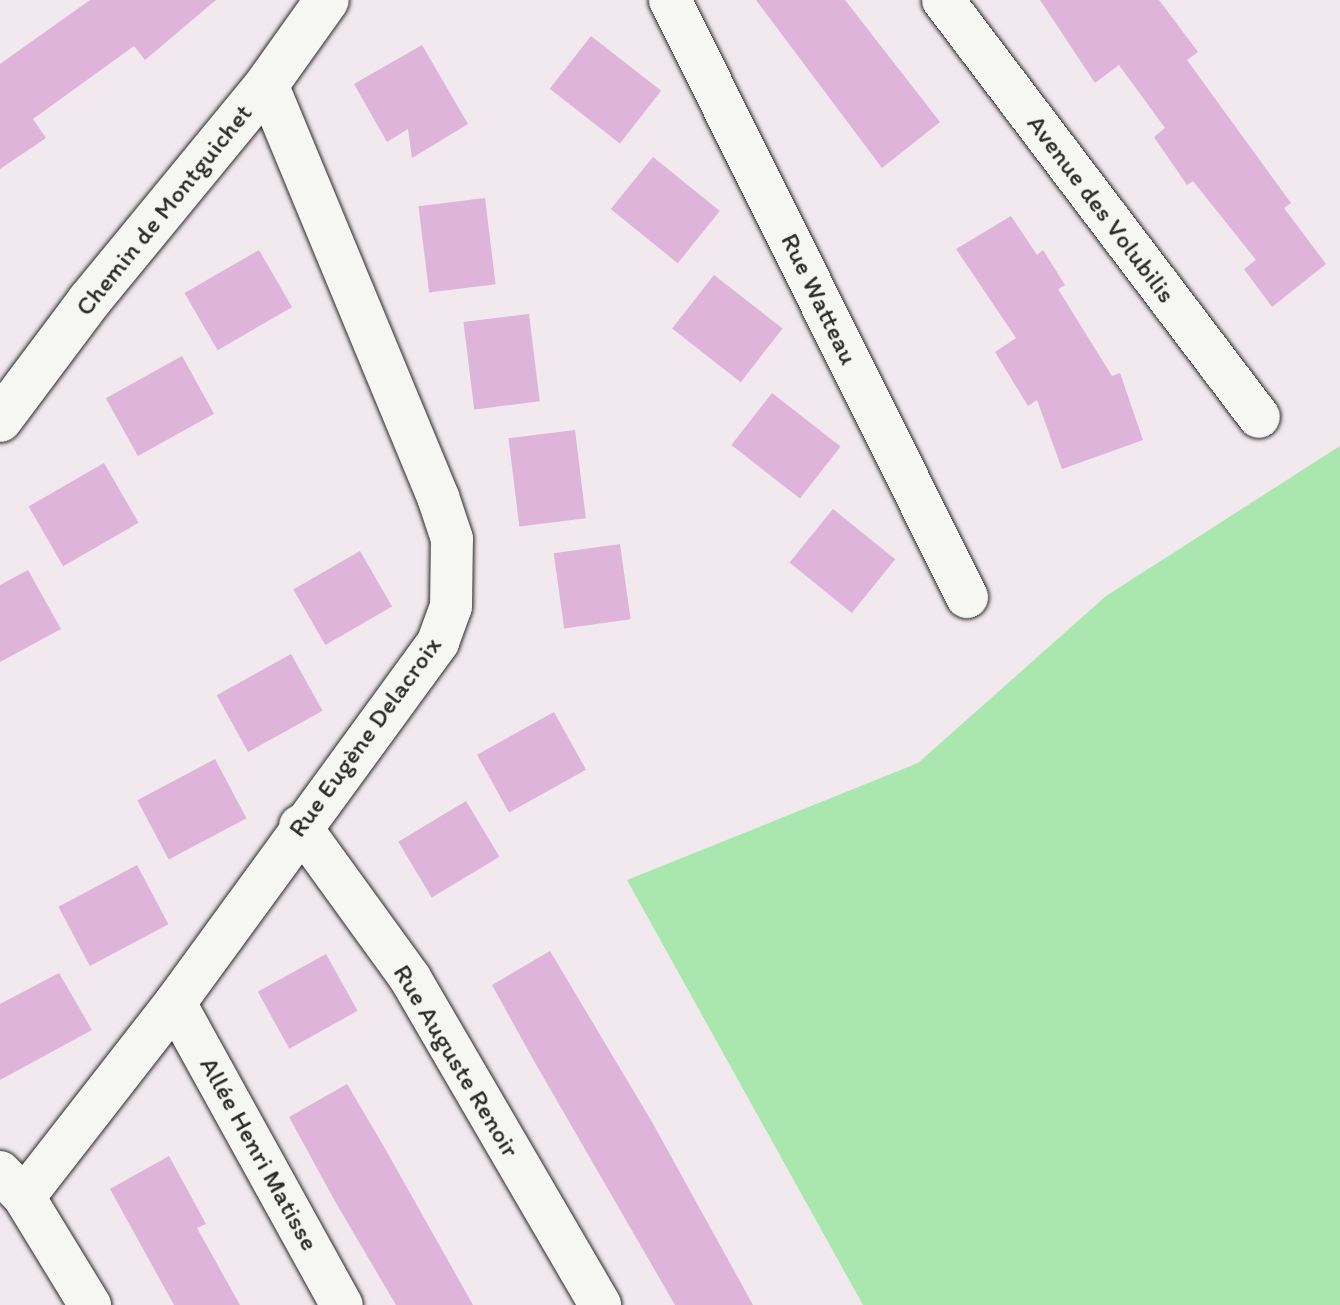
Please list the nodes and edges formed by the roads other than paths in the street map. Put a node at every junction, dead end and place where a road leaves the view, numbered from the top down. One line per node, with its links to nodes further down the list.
1 (327, 0): 4 (street, Chemin de Montguichet)
2 (670, 0): 7 (street, Rue Watteau)
3 (943, 0): 5 (street, Avenue des Volubilis)
4 (267, 84): 6 (street, Chemin de Montguichet); 8 (street, Rue Eugène Delacroix)
5 (1259, 417)
6 (0, 420)
7 (967, 597)
8 (300, 826): 9 (street, Rue Eugène Delacroix); 13 (street, Rue Auguste Renoir)
9 (175, 1003): 10 (street, Rue Eugène Delacroix); 12 (street, Allée Henri Matisse)
10 (12, 1185): 11 (street)
11 (90, 1305)
12 (342, 1305)
13 (600, 1305)

